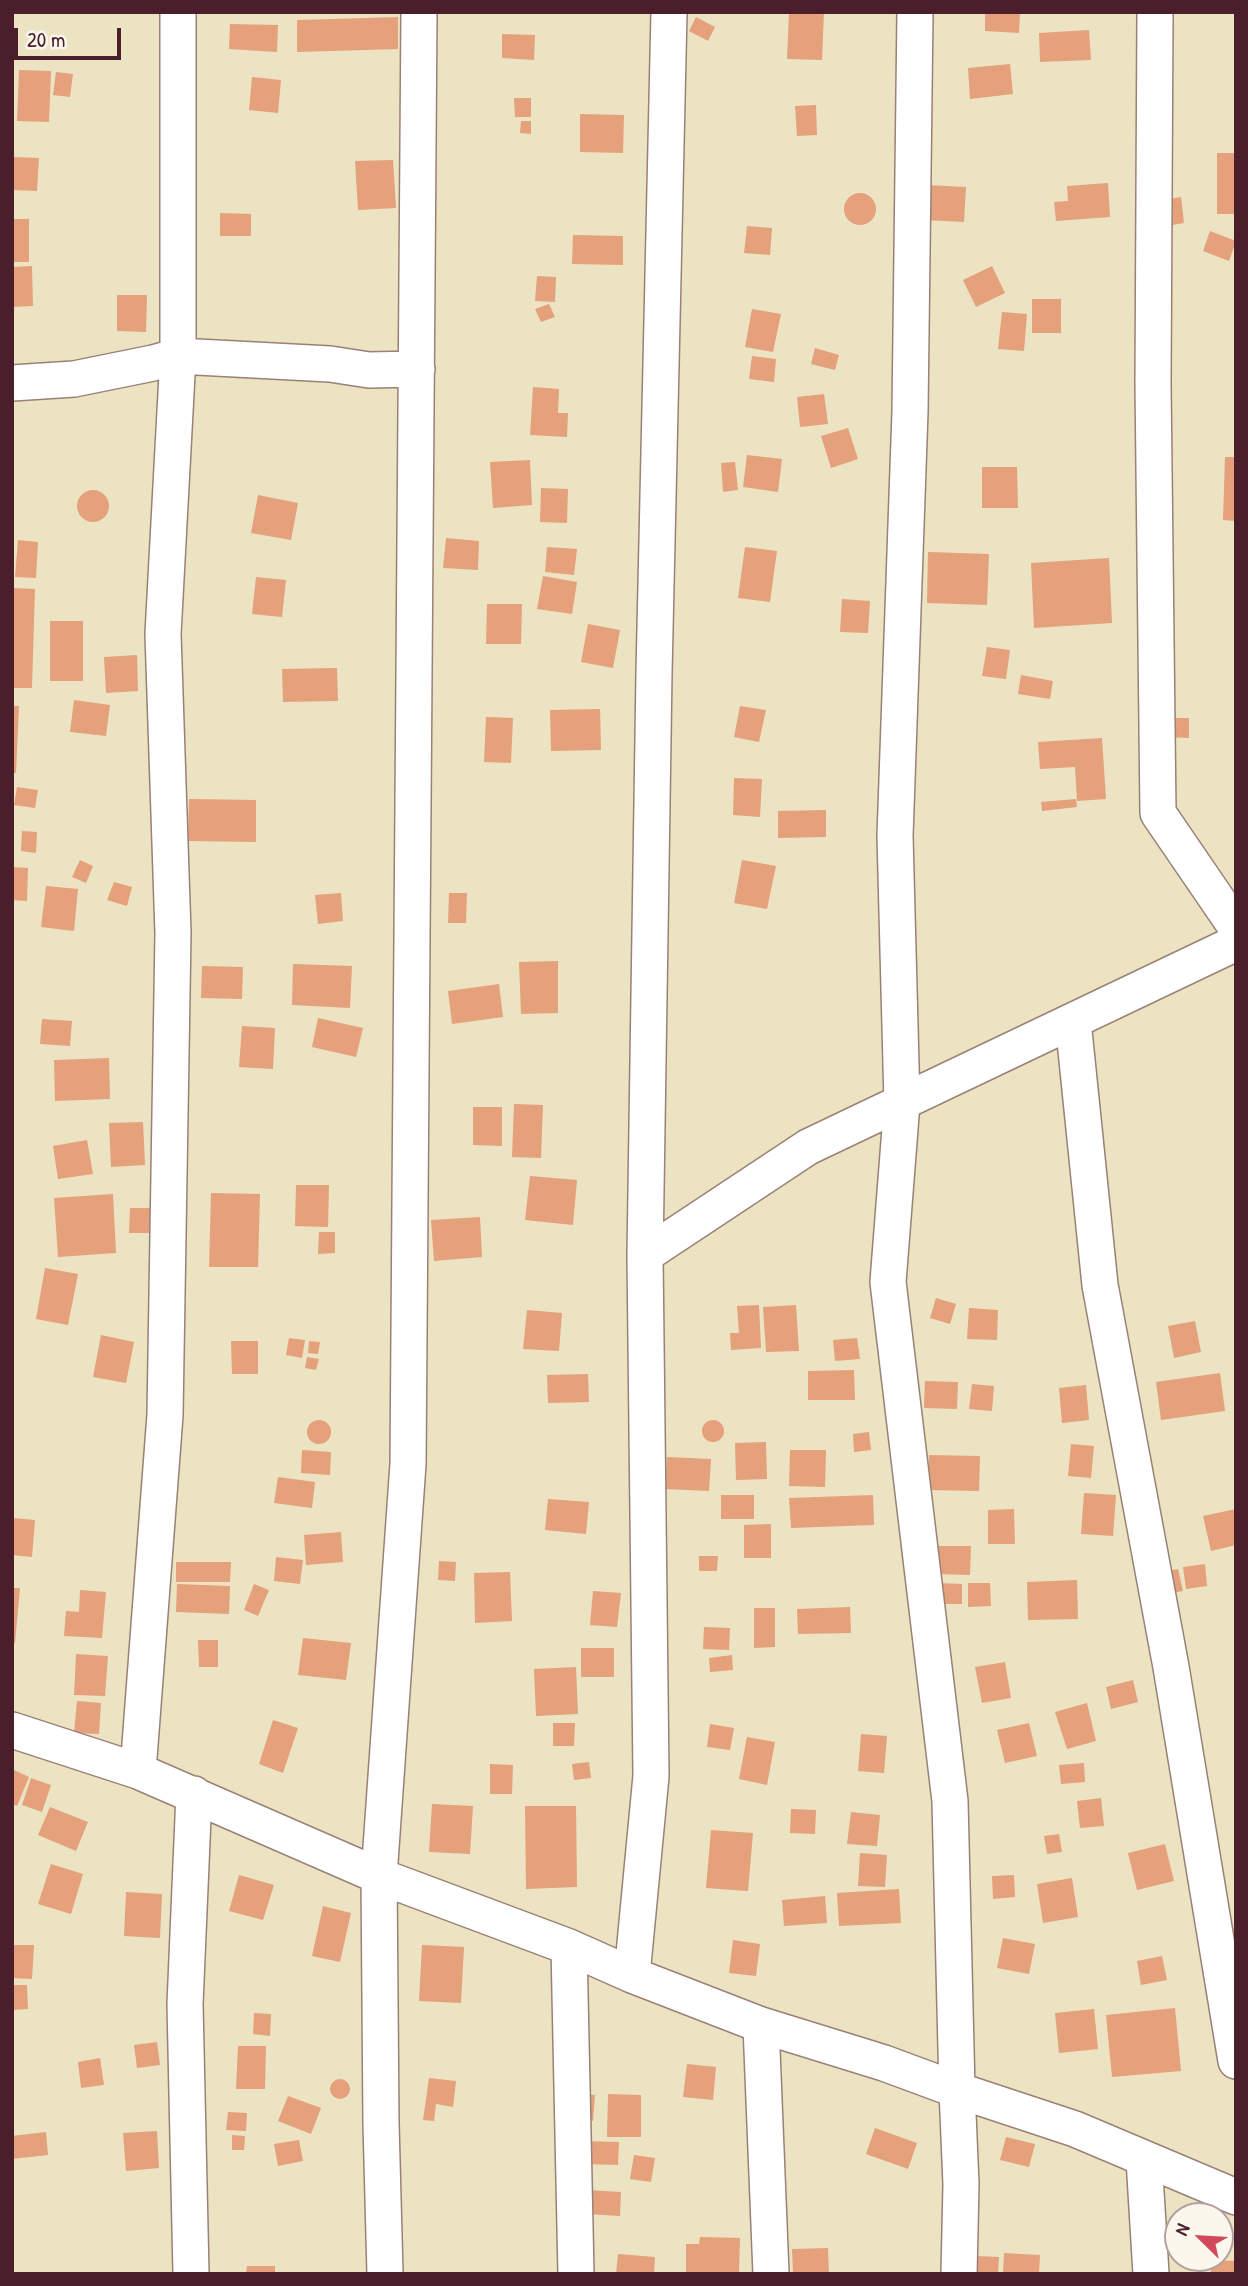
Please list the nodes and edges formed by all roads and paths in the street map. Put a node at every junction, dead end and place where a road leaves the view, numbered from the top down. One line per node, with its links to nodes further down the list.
1 (178, 12): 6 (street)
2 (419, 12): 7 (street)
3 (669, 12): 13 (street)
4 (915, 12): 12 (street)
5 (1155, 12): 9 (street)
6 (178, 356): 7 (street); 8 (street); 15 (street)
7 (416, 369): 17 (street)
8 (12, 383)
9 (1236, 928)
10 (1236, 943): 11 (street)
11 (1073, 1021): 12 (street); 21 (street)
12 (902, 1103): 13 (street); 22 (street)
13 (645, 1255): 19 (street)
14 (12, 1730): 15 (street)
15 (138, 1771): 16 (street)
16 (194, 1794): 17 (street); 25 (street)
17 (379, 1876): 18 (street); 26 (street)
18 (569, 1947): 19 (street); 27 (street)
19 (632, 1975): 20 (street)
20 (761, 2025): 22 (street); 28 (street)
21 (1236, 2061)
22 (957, 2090): 23 (street); 29 (street)
23 (1144, 2159): 24 (street); 30 (street)
24 (1236, 2197)
25 (191, 2274)
26 (385, 2274)
27 (576, 2274)
28 (771, 2274)
29 (959, 2274)
30 (1151, 2274)

